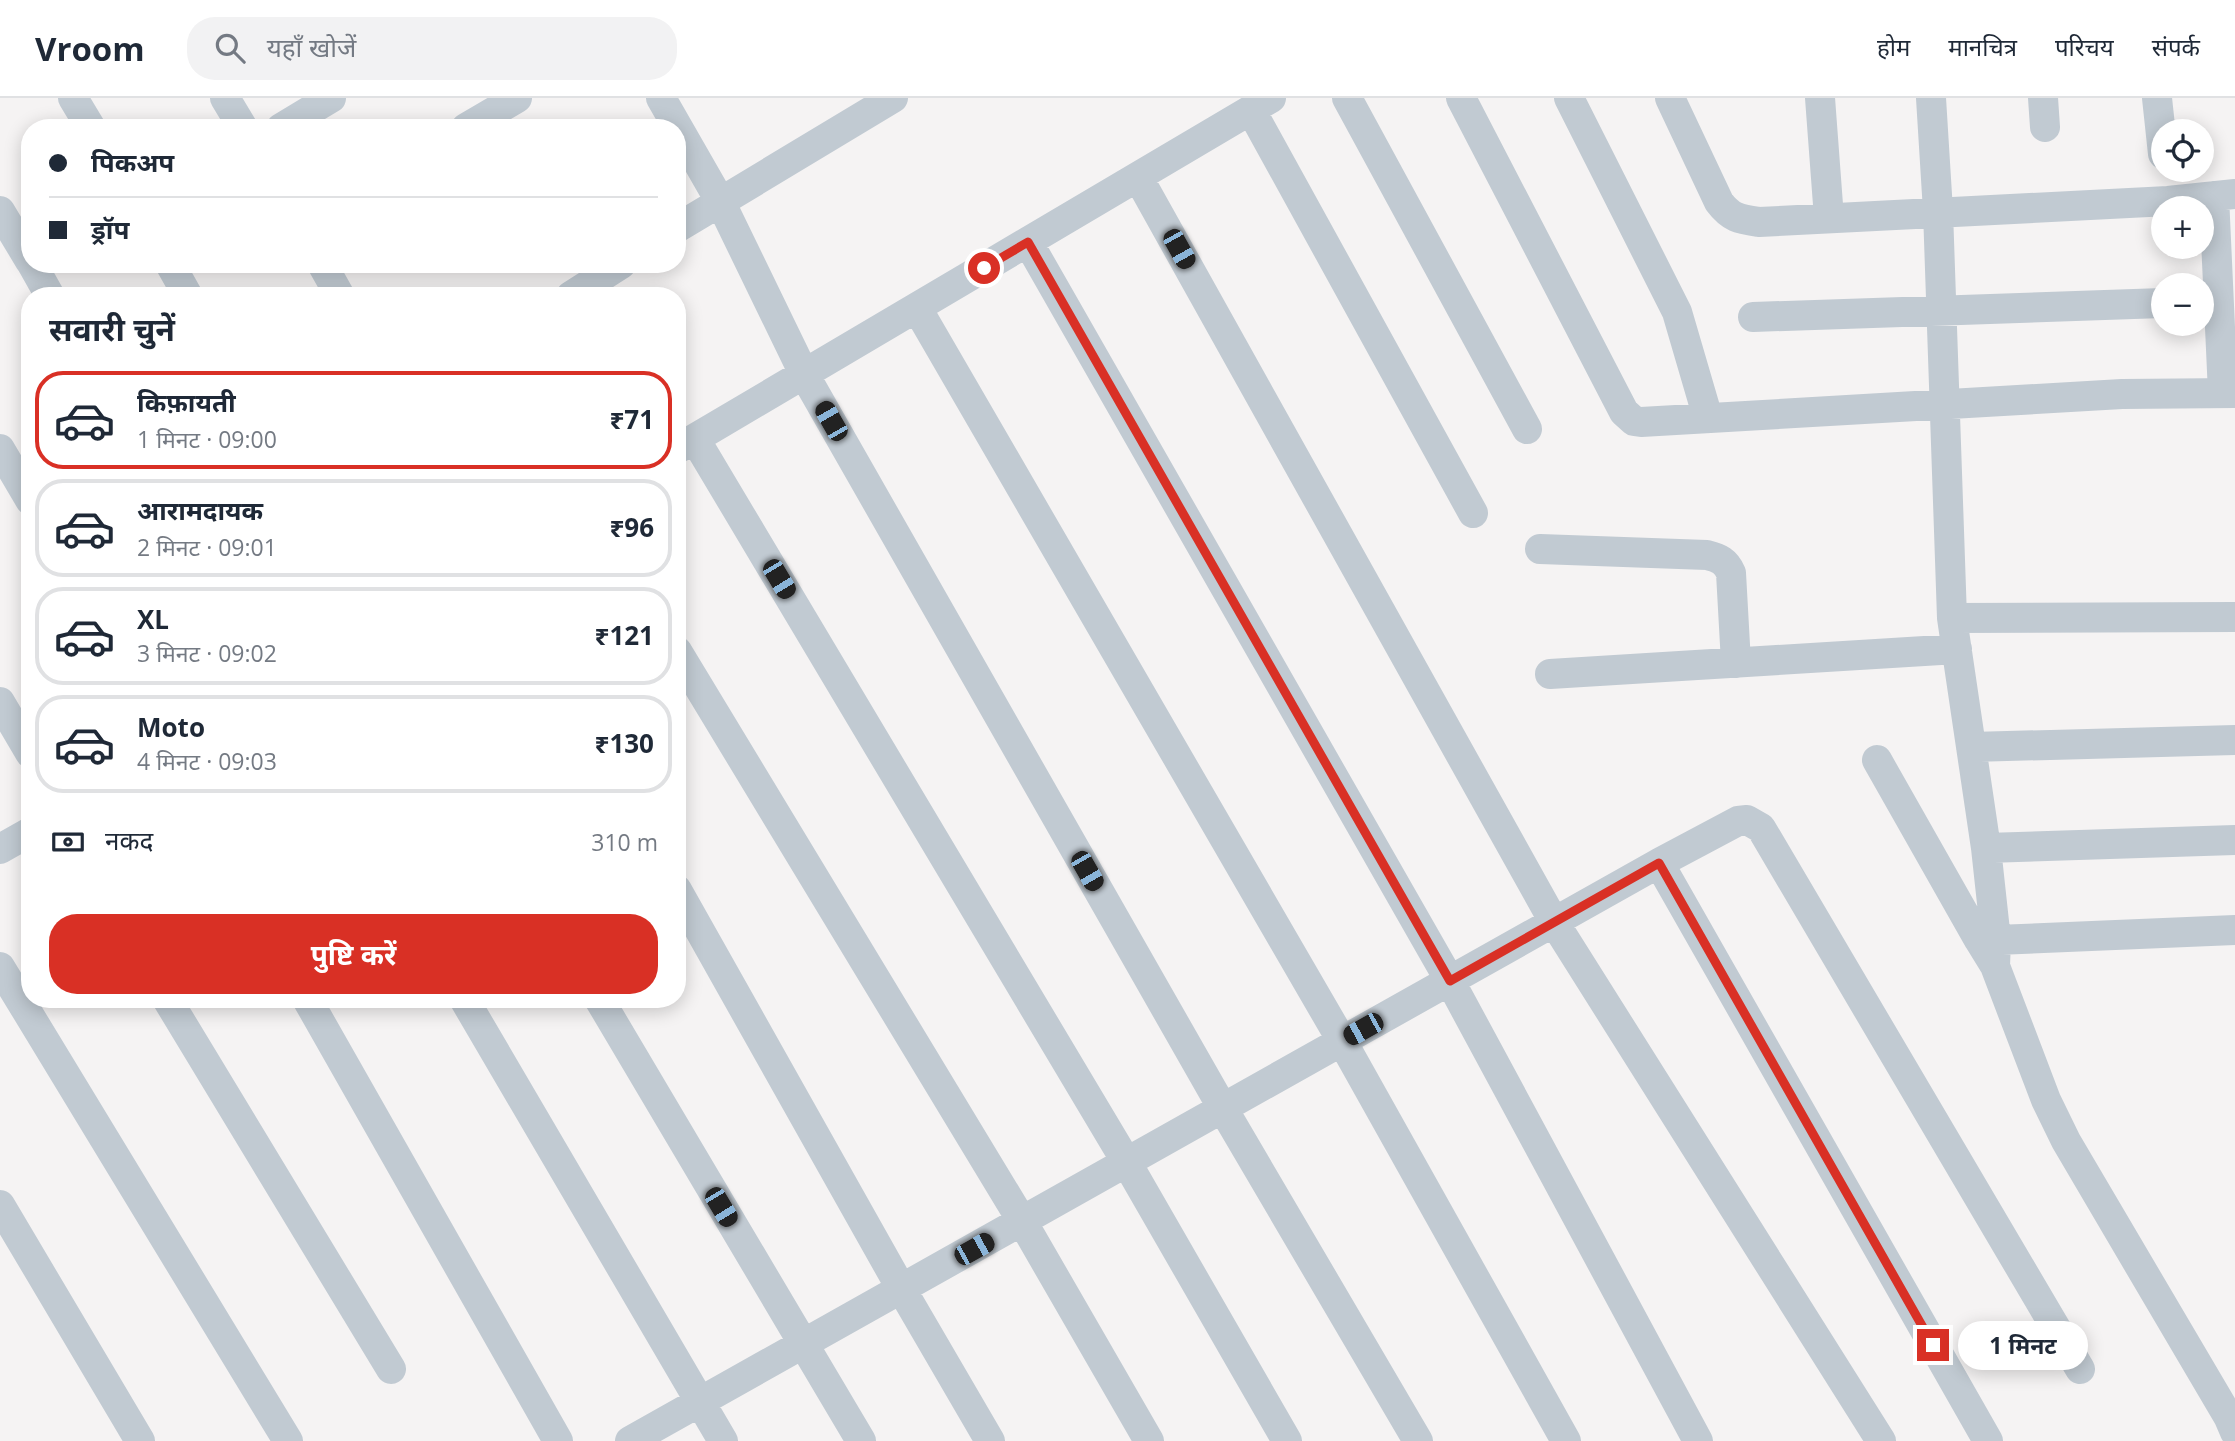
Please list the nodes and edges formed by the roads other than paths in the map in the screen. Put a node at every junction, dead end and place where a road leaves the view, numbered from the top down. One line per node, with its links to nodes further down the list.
1 (73, 98): 14 (street)
2 (225, 98): 15 (street)
3 (331, 98): 16 (street)
4 (517, 98): 17 (street)
5 (893, 98): 22 (street)
6 (1347, 98): 41 (street)
7 (1461, 98): 40 (street)
8 (1569, 98): 40 (street)
9 (1670, 98): 26 (street)
10 (1819, 98): 26 (street)
11 (1931, 98): 25 (street)
12 (2157, 98): 18 (street)
13 (1261, 104): 20 (street); 45 (street)
14 (86, 119)
15 (238, 119)
16 (296, 119)
17 (481, 119)
18 (2159, 119)
19 (686, 137): 22 (street)
20 (1138, 177): 28 (street); 64 (street)
21 (2224, 195): 32 (street)
22 (720, 201): 27 (street); 37 (street)
23 (2151, 202): 25 (street)
24 (0, 211): 29 (street)
25 (1938, 211): 26 (street); 35 (street)
26 (1829, 218)
27 (686, 222)
28 (1028, 242): 34 (street); 68 (street)
29 (21, 246)
30 (607, 273): 31 (street)
31 (585, 287)
32 (2218, 302): 38 (street)
33 (2151, 303): 35 (street)
34 (917, 308): 37 (street); 75 (street)
35 (1942, 310): 36 (street); 39 (street)
36 (1753, 317)
37 (804, 374): 42 (street); 76 (street)
38 (2229, 393): 39 (street)
39 (1946, 405): 40 (street); 48 (street)
40 (1708, 418)
41 (1527, 429)
42 (686, 444): 77 (street)
43 (0, 449): 44 (street)
44 (21, 485)
45 (1473, 513)
46 (1540, 549): 50 (street)
47 (2235, 617): 48 (street)
48 (1952, 618): 49 (street)
49 (1957, 649): 50 (street); 56 (street)
50 (1736, 663): 52 (street)
51 (686, 666): 79 (street)
52 (1550, 674)
53 (0, 702): 54 (street)
54 (21, 738)
55 (2235, 740): 56 (street)
56 (1971, 747): 60 (street)
57 (1877, 760): 66 (street)
58 (21, 837): 61 (street)
59 (2235, 840): 60 (street)
60 (1986, 848): 66 (street)
61 (0, 849)
62 (1659, 863): 64 (street); 82 (street); 99 (street)
63 (686, 906): 80 (street)
64 (1554, 922): 68 (street); 98 (street)
65 (2235, 930): 66 (street)
66 (1996, 953): 85 (street)
67 (0, 967): 69 (street)
68 (1450, 981): 75 (street); 97 (street)
69 (21, 1002)
70 (25, 1008): 87 (street)
71 (172, 1008): 83 (street)
72 (312, 1008): 88 (street)
73 (469, 1008): 84 (street)
74 (604, 1008): 81 (street)
75 (1342, 1041): 76 (street); 96 (street)
76 (1222, 1107): 77 (street); 95 (street)
77 (1127, 1163): 79 (street); 94 (street)
78 (0, 1205): 86 (street)
79 (1022, 1221): 80 (street); 93 (street)
80 (902, 1290): 81 (street); 92 (street)
81 (802, 1345): 84 (street); 91 (street)
82 (2080, 1369)
83 (391, 1370)
84 (700, 1403): 89 (street); 90 (street)
85 (2235, 1432)
86 (140, 1441)
87 (288, 1441)
88 (558, 1441)
89 (630, 1441)
90 (723, 1441)
91 (860, 1441)
92 (990, 1441)
93 (1149, 1441)
94 (1287, 1441)
95 (1418, 1441)
96 (1566, 1441)
97 (1698, 1441)
98 (1881, 1441)
99 (1988, 1441)

